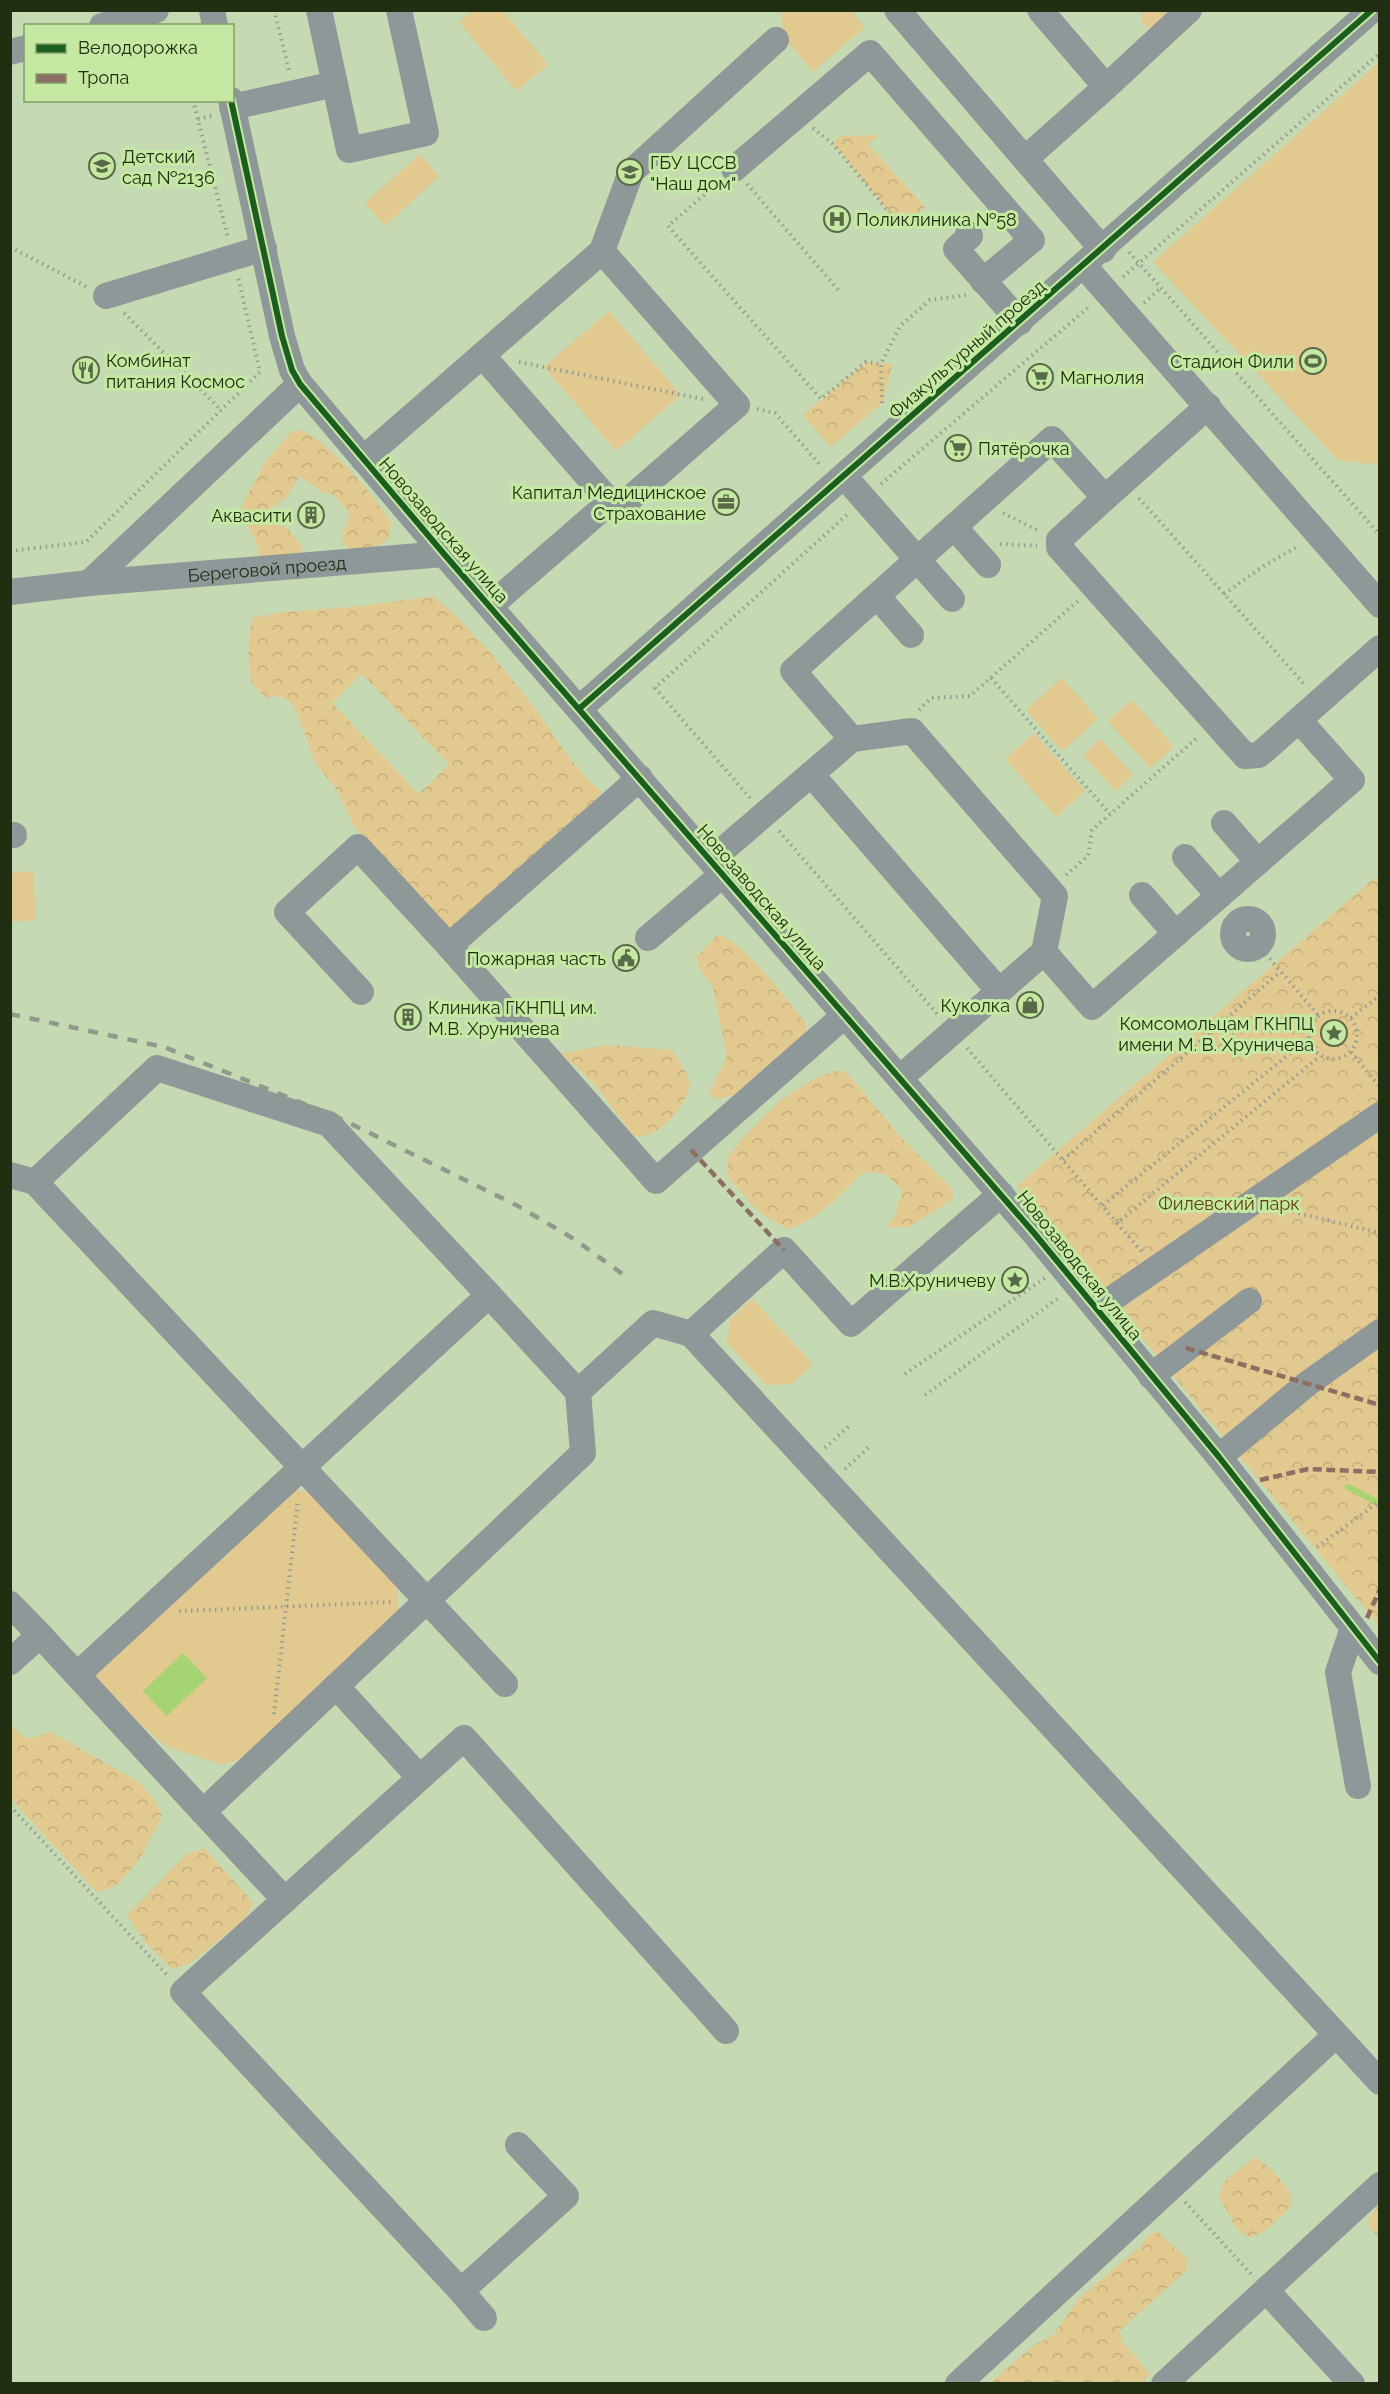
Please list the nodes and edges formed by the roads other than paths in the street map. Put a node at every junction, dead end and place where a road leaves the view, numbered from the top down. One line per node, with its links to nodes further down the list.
1 (319, 10): 10 (street)
2 (399, 10): 10 (street)
3 (897, 10): 13 (street)
4 (1040, 10): 11 (street)
5 (1190, 10): 11 (street)
6 (1372, 10): 18 (street, Физкультурный проезд)
7 (147, 12): 8 (street)
8 (108, 24)
9 (776, 40): 17 (street)
10 (335, 84): 12 (street)
11 (1106, 87): 13 (street)
12 (226, 108): 16 (street, Новозаводская улица)
13 (1025, 159): 18 (street)
14 (744, 172): 19 (street)
15 (968, 234): 19 (street)
16 (264, 248): 20 (street); 23 (street, Новозаводская улица)
17 (602, 250): 22 (street); 28 (street)
18 (1101, 251): 21 (street, Физкультурный проезд); 24 (street)
19 (983, 281): 21 (street)
20 (106, 296)
21 (1020, 322): 26 (street, Физкультурный проезд)
22 (482, 355): 25 (street); 28 (street)
23 (300, 384): 25 (street, Новозаводская улица); 33 (street)
24 (1208, 406): 27 (street); 37 (street)
25 (363, 459): 30 (street, Новозаводская улица)
26 (833, 472): 31 (street); 41 (street, Физкультурный проезд)
27 (1115, 490): 29 (street); 42 (street)
28 (610, 502): 38 (street)
29 (961, 535): 31 (street); 32 (street)
30 (444, 554): 33 (street, Береговой проезд); 38 (street, Новозаводская улица)
31 (918, 559): 35 (street); 36 (street)
32 (988, 566)
33 (89, 583): 34 (street, Береговой проезд)
34 (10, 592)
35 (877, 596): 39 (street); 43 (street)
36 (952, 599)
37 (1380, 604)
38 (490, 606): 41 (street, Новозаводская улица)
39 (911, 635)
40 (1380, 648): 42 (street)
41 (580, 708): 45 (street, Новозаводская улица)
42 (1299, 720): 48 (street)
43 (852, 739): 44 (street); 56 (street)
44 (811, 774): 49 (street); 57 (street)
45 (640, 778): 49 (street, Новозаводская улица); 55 (street)
46 (1224, 823): 48 (street)
47 (1185, 857): 51 (street)
48 (1258, 862): 51 (street)
49 (717, 867): 53 (street); 59 (street, Новозаводская улица)
50 (1142, 895): 52 (street)
51 (1218, 897): 52 (street); 54 (street)
52 (1176, 934): 56 (street)
53 (648, 938)
54 (1257, 945)
55 (449, 946): 58 (street); 59 (street)
56 (1044, 952): 57 (street)
57 (999, 991): 60 (street)
58 (361, 992)
59 (845, 1015): 60 (street, Новозаводская улица)
60 (900, 1078): 64 (street, Новозаводская улица)
61 (1380, 1115): 67 (street)
62 (10, 1175): 63 (street)
63 (35, 1182): 65 (street); 73 (street)
64 (1001, 1194): 67 (street, Новозаводская улица); 69 (street)
65 (489, 1295): 71 (street); 73 (street)
66 (1249, 1301): 70 (street)
67 (1097, 1309): 70 (street, Новозаводская улица)
68 (1380, 1332): 72 (street)
69 (691, 1334): 71 (street); 88 (street)
70 (1151, 1377): 72 (street, Новозаводская улица)
71 (578, 1392): 74 (street)
72 (1219, 1457): 76 (street, Новозаводская улица)
73 (303, 1467): 74 (street); 80 (street)
74 (426, 1600): 81 (street); 82 (street)
75 (10, 1604): 77 (street)
76 (1353, 1628): 79 (street, Новозаводская улица); 84 (street)
77 (40, 1635): 78 (street); 80 (street)
78 (10, 1662)
79 (1380, 1662)
80 (77, 1675): 85 (street)
81 (505, 1684)
82 (336, 1686): 83 (street); 85 (street)
83 (420, 1778): 86 (street); 87 (street)
84 (1358, 1786)
85 (203, 1812): 86 (street)
86 (285, 1900): 93 (street)
87 (726, 2031)
88 (1336, 2035): 89 (street); 95 (street)
89 (1380, 2082)
90 (518, 2145): 93 (street)
91 (1380, 2185): 92 (street)
92 (1266, 2290): 96 (street); 97 (street)
93 (461, 2291): 94 (street)
94 (484, 2318)
95 (958, 2384)
96 (1164, 2384)
97 (1352, 2384)

